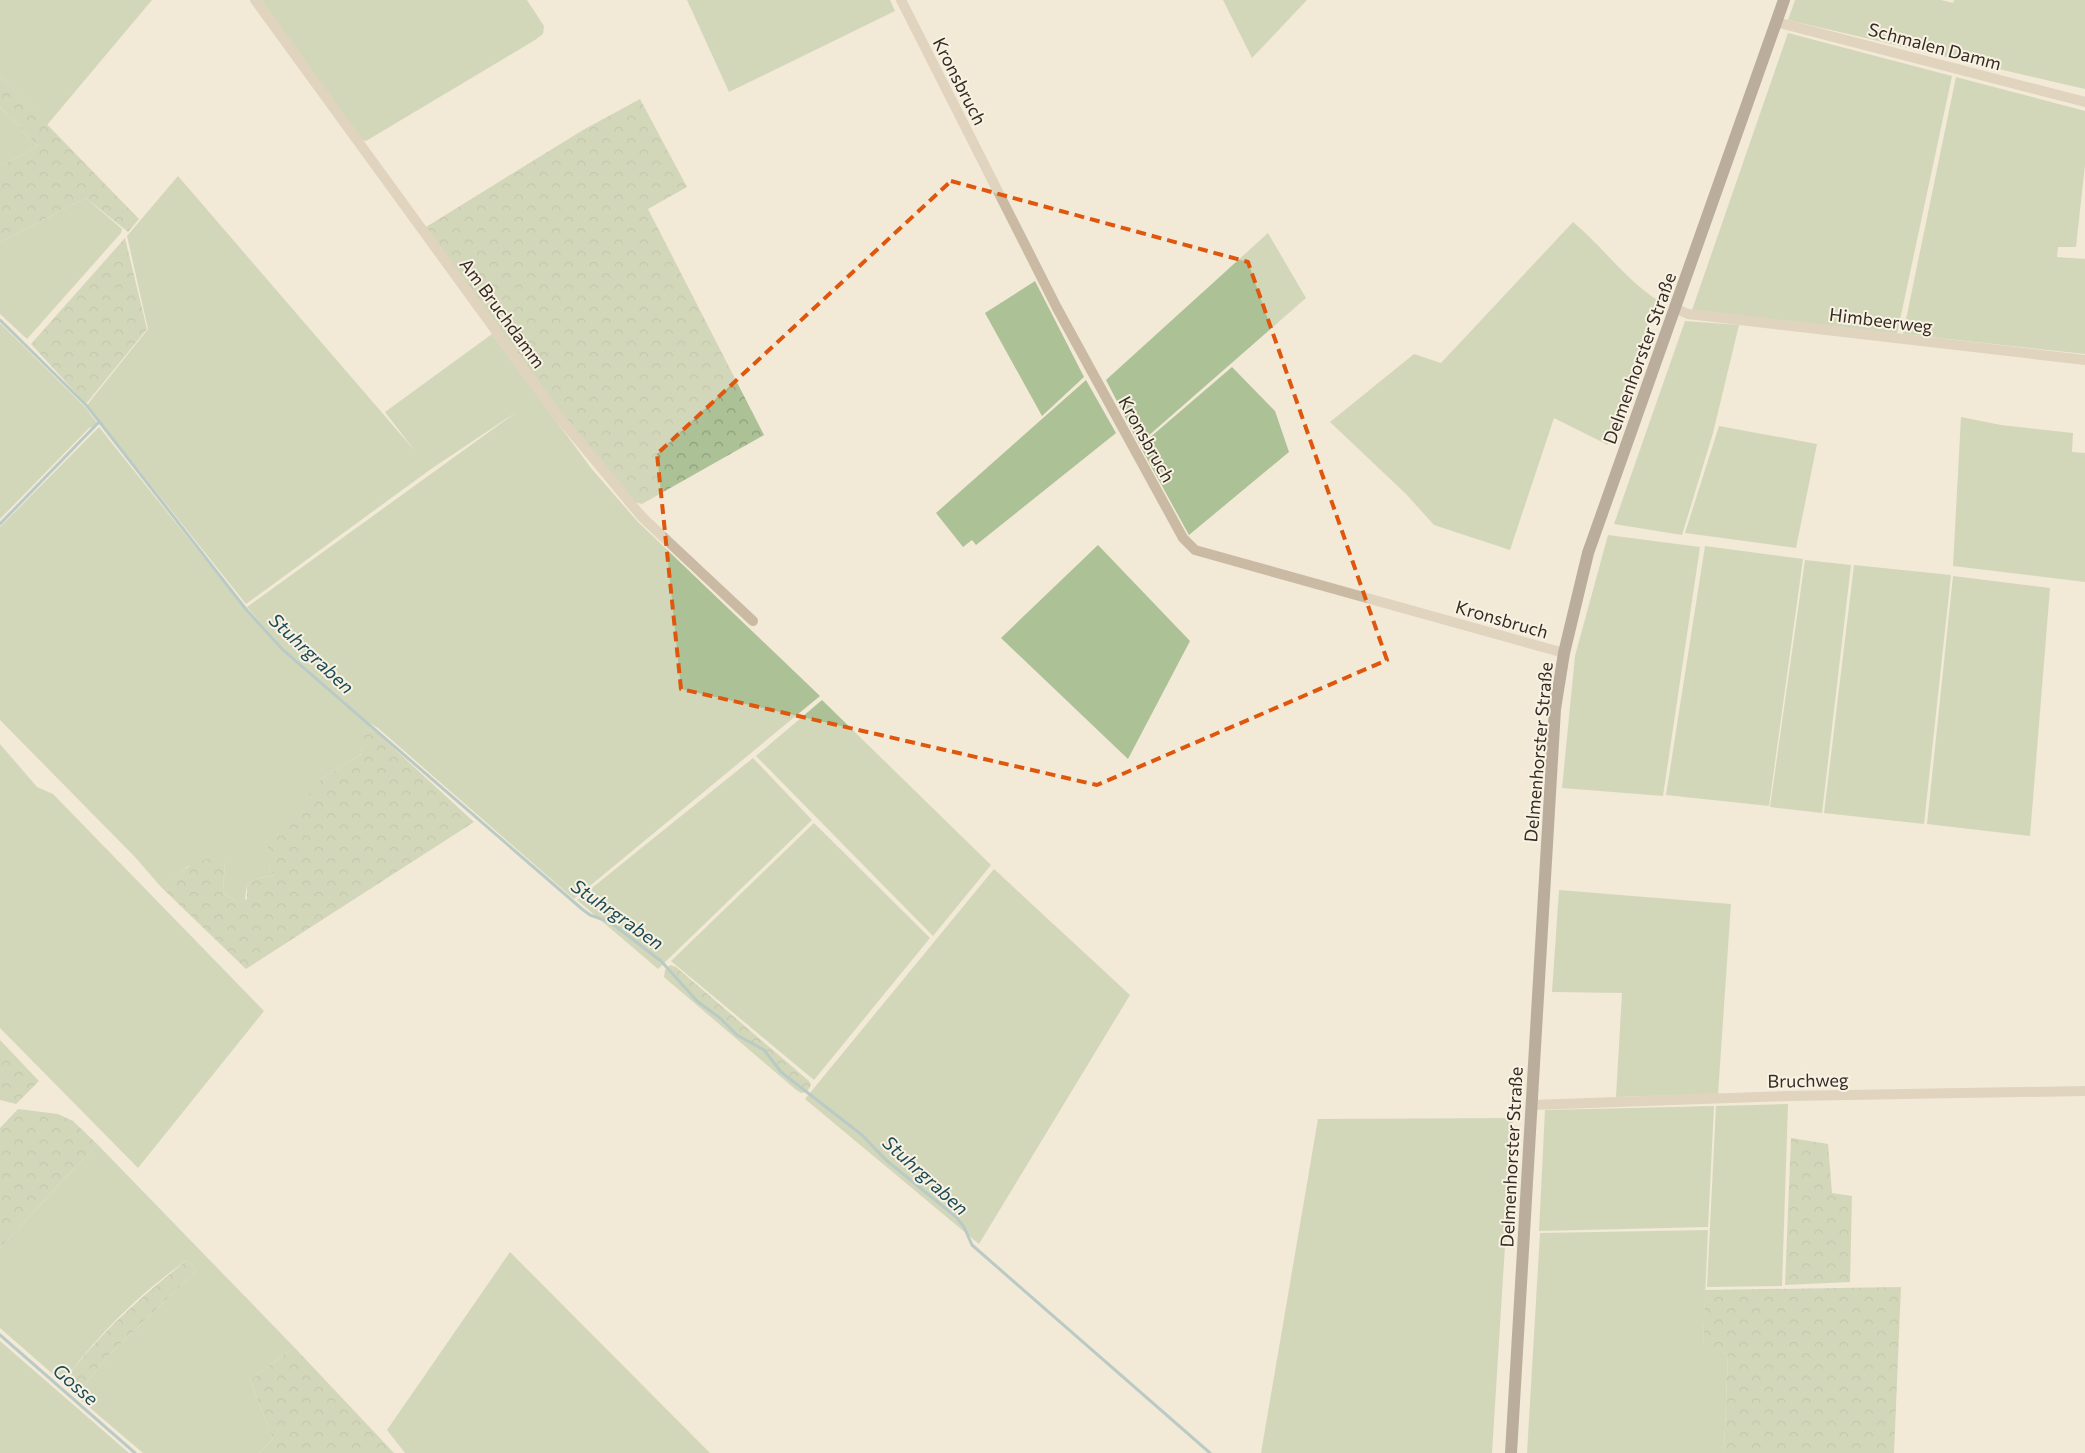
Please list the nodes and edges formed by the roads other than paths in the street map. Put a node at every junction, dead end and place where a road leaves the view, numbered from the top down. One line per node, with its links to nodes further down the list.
1 (255, 0): 8 (street, Am Bruchdamm)
2 (901, 0): 9 (street, Kronsbruch)
3 (1784, 0): 4 (main road, Delmenhorster Straße)
4 (1776, 22): 5 (street, Schmalen Damm); 6 (main road, Delmenhorster Straße)
5 (2085, 102)
6 (1675, 308): 7 (street, Himbeerweg); 9 (main road, Delmenhorster Straße)
7 (2085, 360)
8 (753, 621)
9 (1564, 652): 11 (main road, Delmenhorster Straße)
10 (2085, 1091): 11 (street, Bruchweg)
11 (1532, 1105): 12 (main road, Delmenhorster Straße)
12 (1511, 1453)

